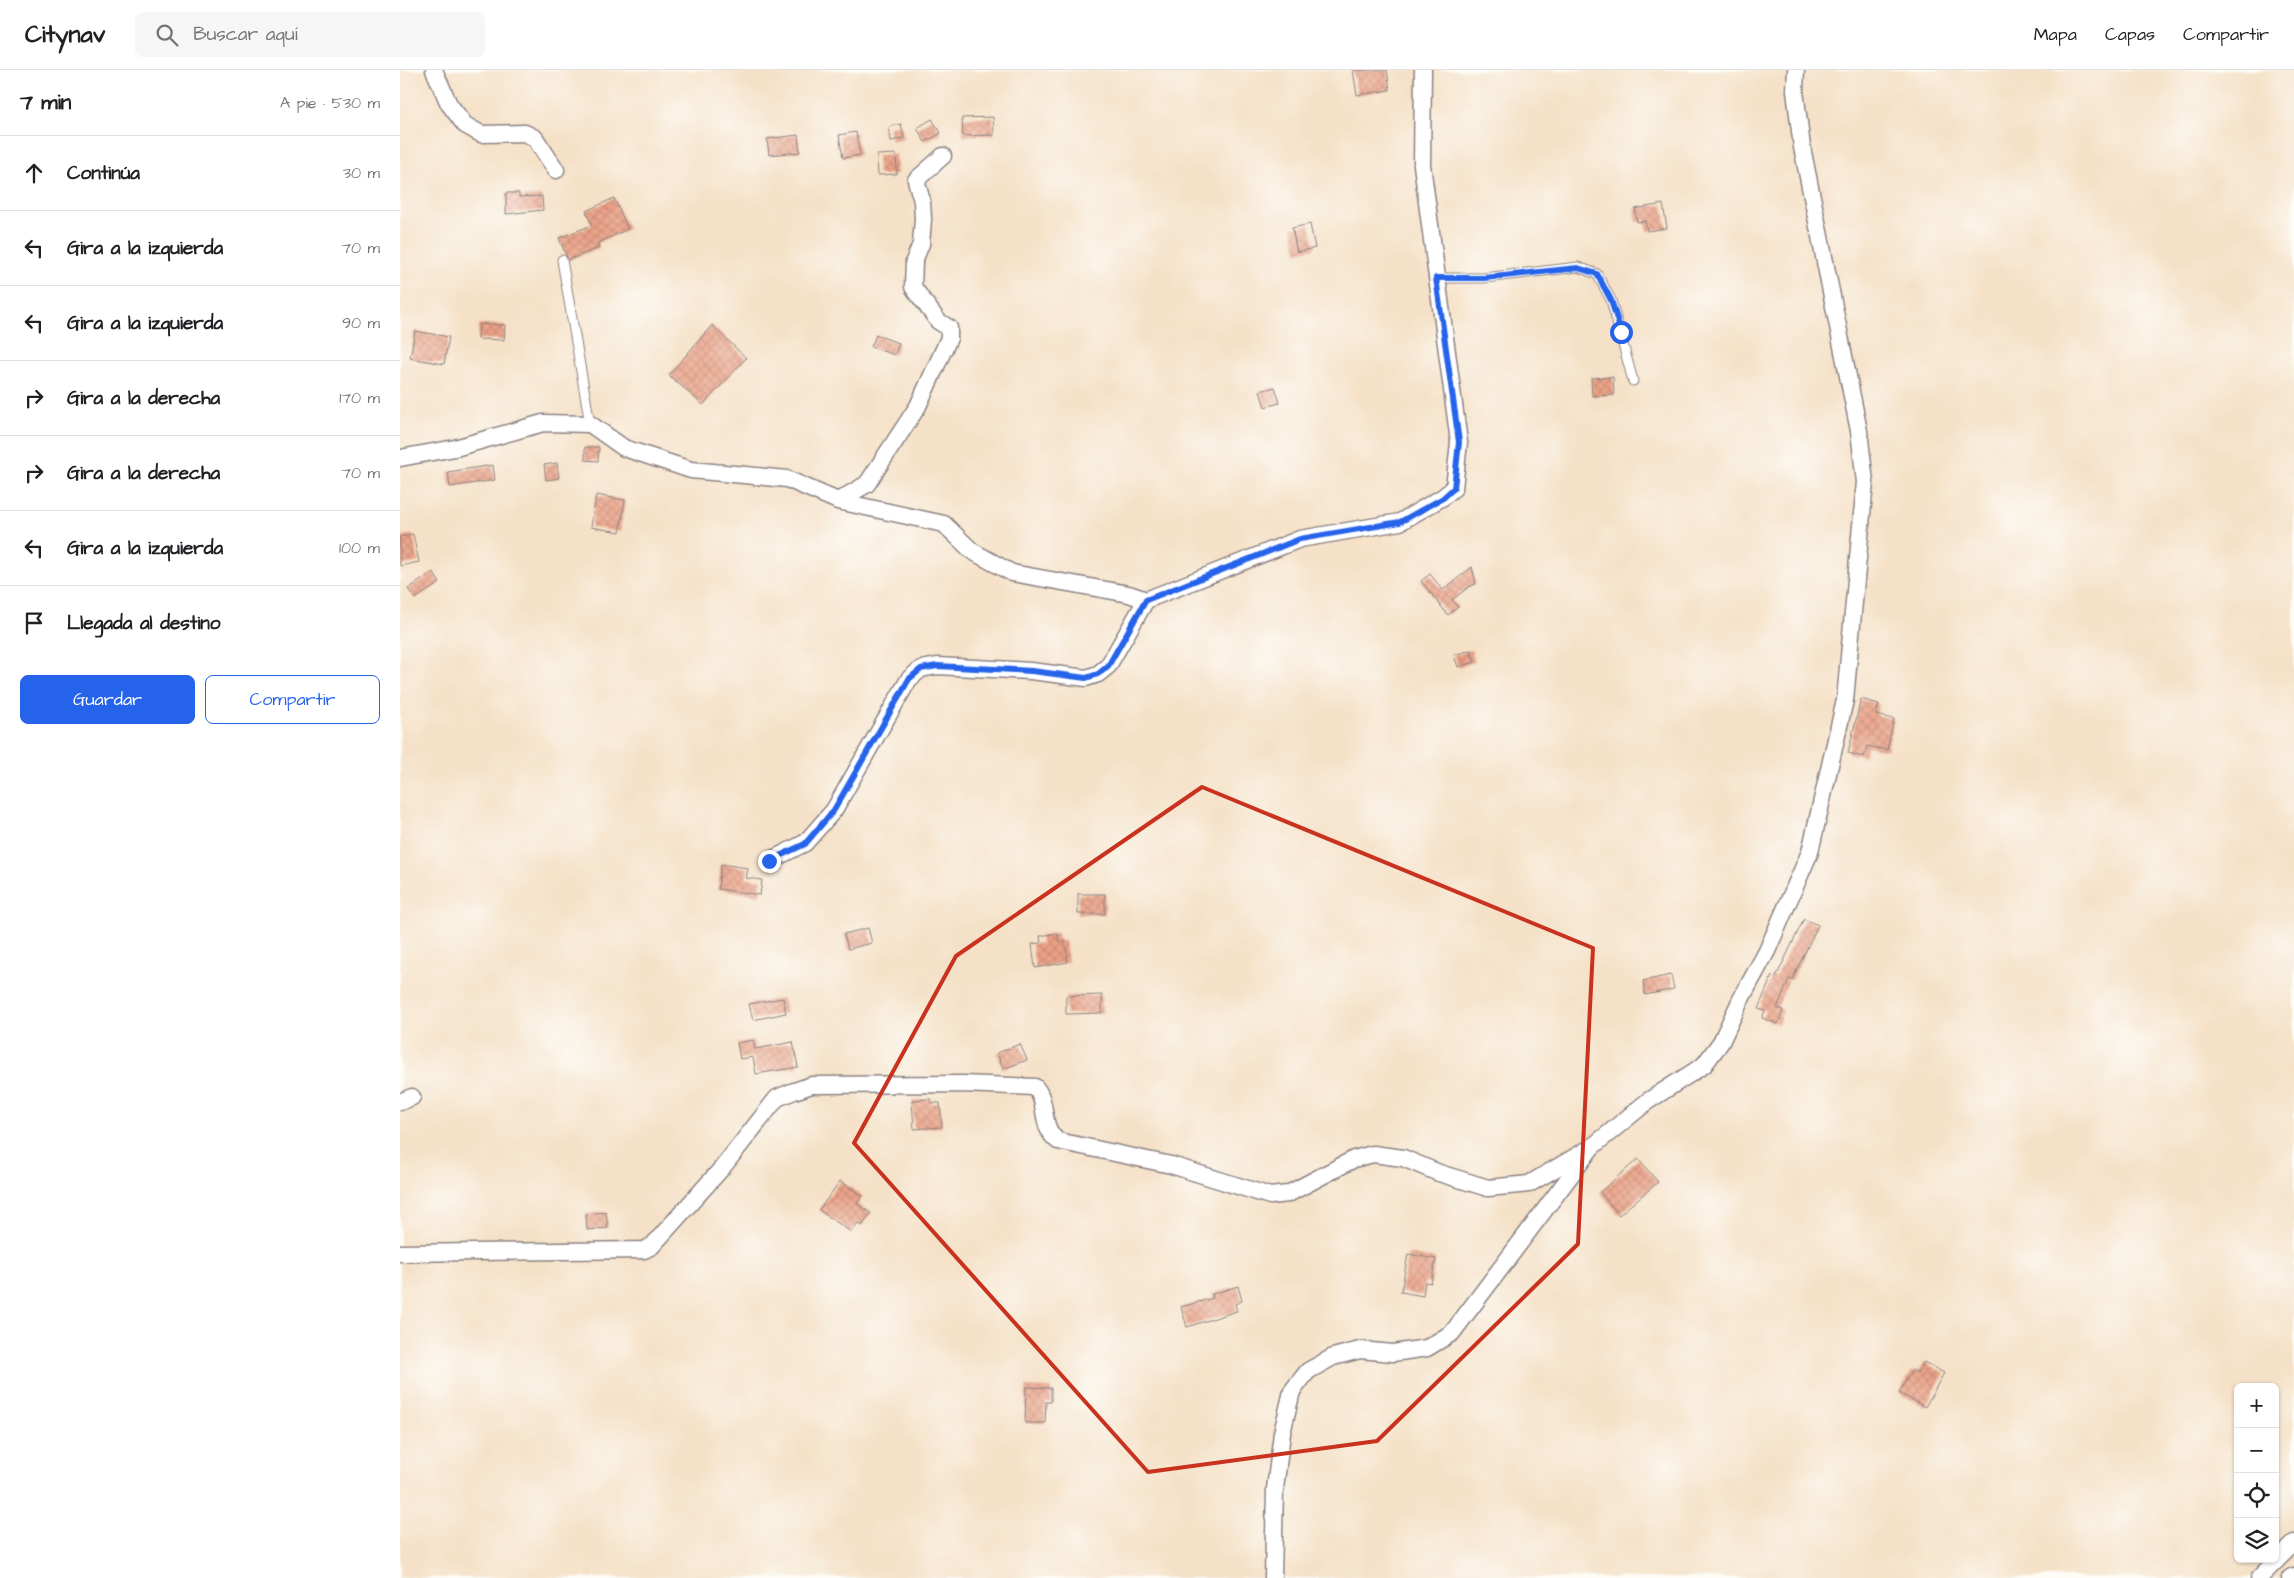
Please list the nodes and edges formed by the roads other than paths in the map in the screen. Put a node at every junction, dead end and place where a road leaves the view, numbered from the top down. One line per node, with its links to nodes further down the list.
1 (434, 70): 5 (street)
2 (1423, 70): 7 (street)
3 (1796, 70): 14 (street)
4 (943, 156): 11 (street)
5 (556, 170)
6 (562, 260): 9 (lane)
7 (1436, 278): 8 (lane); 12 (street)
8 (1633, 381)
9 (590, 424): 10 (street); 11 (street)
10 (400, 458)
11 (838, 501): 12 (street)
12 (1146, 600): 13 (street)
13 (769, 861)
14 (1592, 1147): 15 (street); 18 (street)
15 (400, 1253)
16 (2294, 1543): 19 (street)
17 (2294, 1576): 20 (street)
18 (1273, 1578)
19 (2259, 1578)
20 (2290, 1578)

